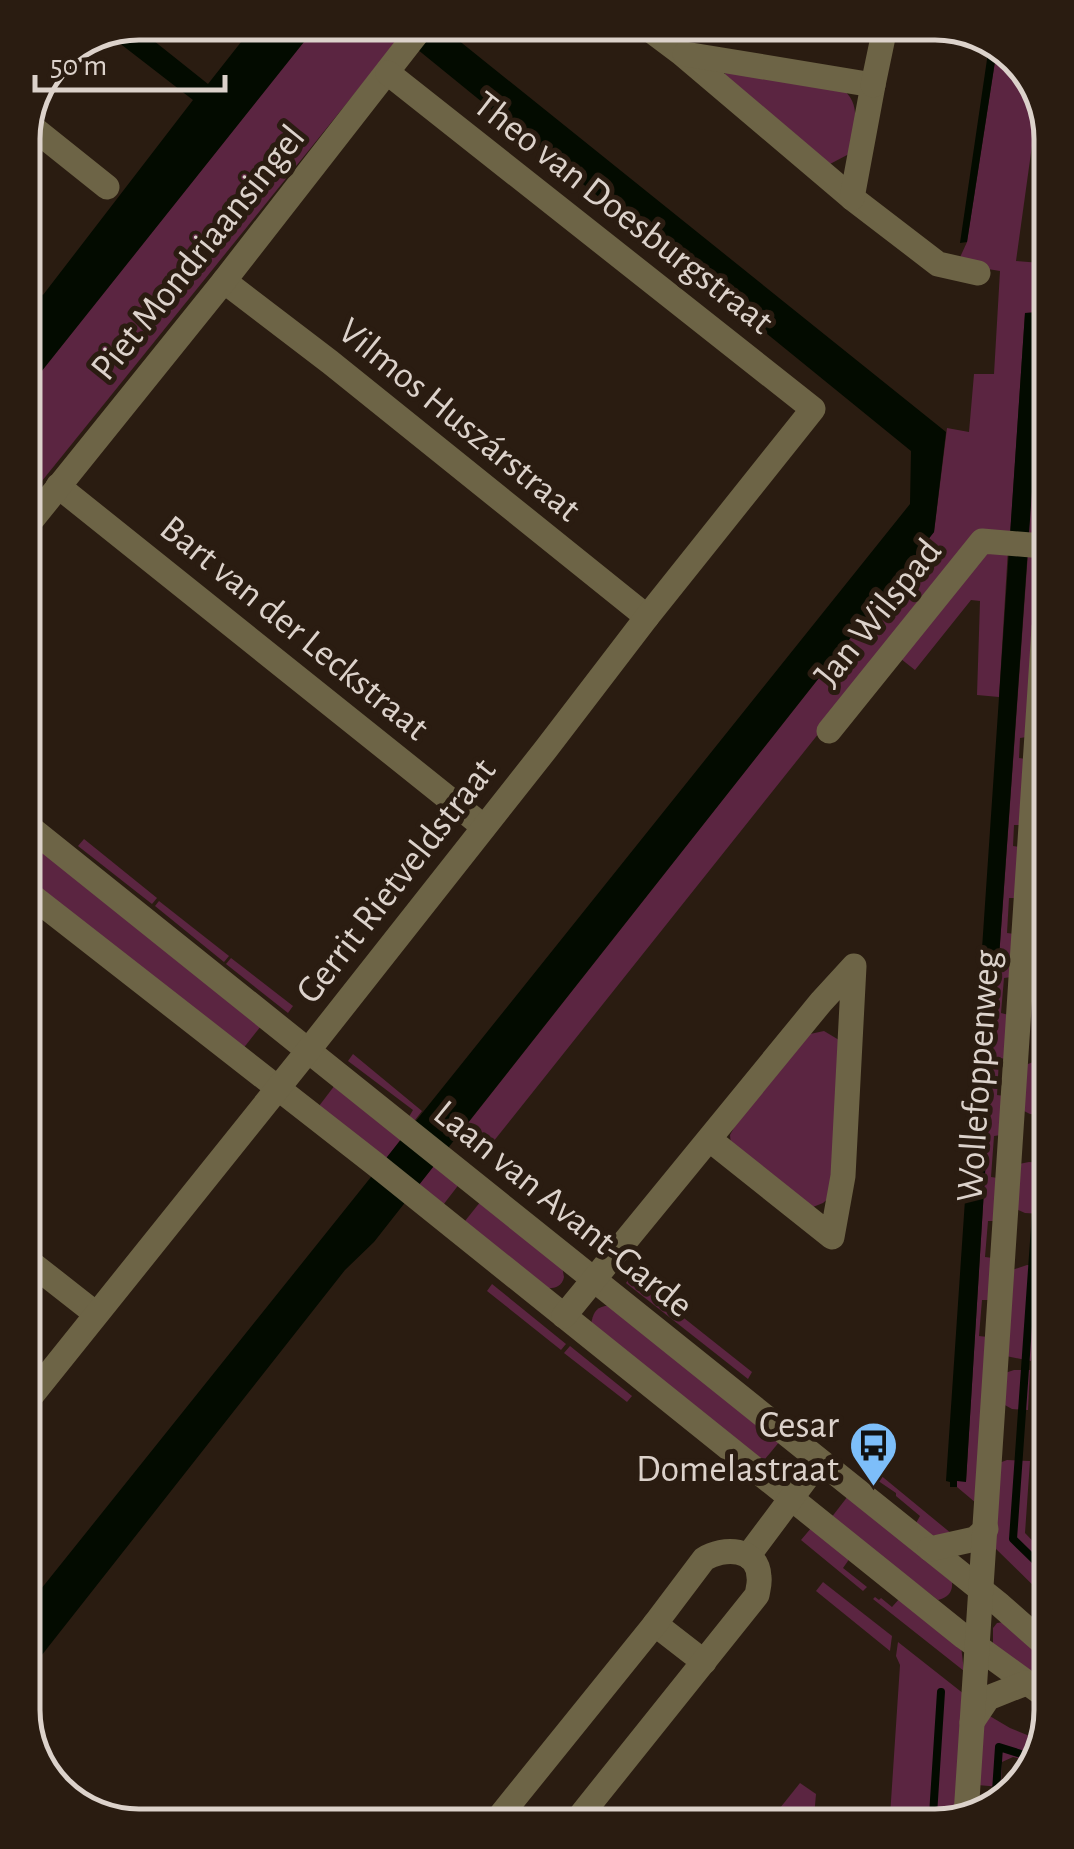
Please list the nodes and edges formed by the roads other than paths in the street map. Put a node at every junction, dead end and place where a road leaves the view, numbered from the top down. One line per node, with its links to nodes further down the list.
1 (413, 40): 5 (street, Piet Mondriaansingel)
2 (663, 40): 4 (street)
3 (883, 40): 6 (street)
4 (681, 54): 6 (street); 9 (street)
5 (388, 73): 11 (street, Piet Mondriaansingel); 12 (street, Theo van Doesburgstraat)
6 (873, 86): 9 (street)
7 (40, 133): 8 (street)
8 (108, 188)
9 (852, 198): 10 (street)
10 (978, 273)
11 (224, 281): 13 (street, Piet Mondriaansingel); 16 (street, Vilmos Huszárstraat)
12 (813, 409): 16 (street, Gerrit Rietveldstraat)
13 (58, 486): 14 (street, Piet Mondriaansingel); 19 (street, Bart van der Leckstraat)
14 (40, 509)
15 (1034, 545): 17 (street, Jan Wilspad)
16 (647, 616): 19 (street, Gerrit Rietveldstraat)
17 (829, 732)
18 (1034, 783): 32 (street, Wollefoppenweg)
19 (484, 827): 22 (street, Gerrit Rietveldstraat)
20 (40, 836): 22 (street, Laan van Avant-Garde)
21 (40, 903): 23 (street)
22 (307, 1052): 23 (street, Gerrit Rietveldstraat); 26 (street, Laan van Avant-Garde)
23 (277, 1088): 27 (street, Gerrit Rietveldstraat); 28 (street)
24 (709, 1139): 24 (street); 26 (street)
25 (40, 1269): 27 (street)
26 (594, 1279): 28 (street); 30 (street, Laan van Avant-Garde)
27 (96, 1314): 29 (street, Gerrit Rietveldstraat)
28 (564, 1316): 31 (street)
29 (40, 1386)
30 (820, 1461): 31 (street); 33 (street, Laan van Avant-Garde)
31 (792, 1498): 34 (street); 38 (street)
32 (986, 1529): 33 (street); 35 (street, Wollefoppenweg)
33 (930, 1549): 35 (street, Laan van Avant-Garde)
34 (748, 1556): 36 (street); 39 (street)
35 (981, 1590): 37 (street, Laan van Avant-Garde); 38 (street, Wollefoppenweg)
36 (655, 1624): 39 (street); 44 (street)
37 (1034, 1635)
38 (976, 1646): 40 (street); 42 (street, Wollefoppenweg)
39 (704, 1662): 45 (street)
40 (1026, 1682): 41 (street); 42 (street)
41 (1034, 1688)
42 (972, 1722): 43 (street, Wollefoppenweg)
43 (967, 1804)
44 (506, 1809)
45 (586, 1809)

